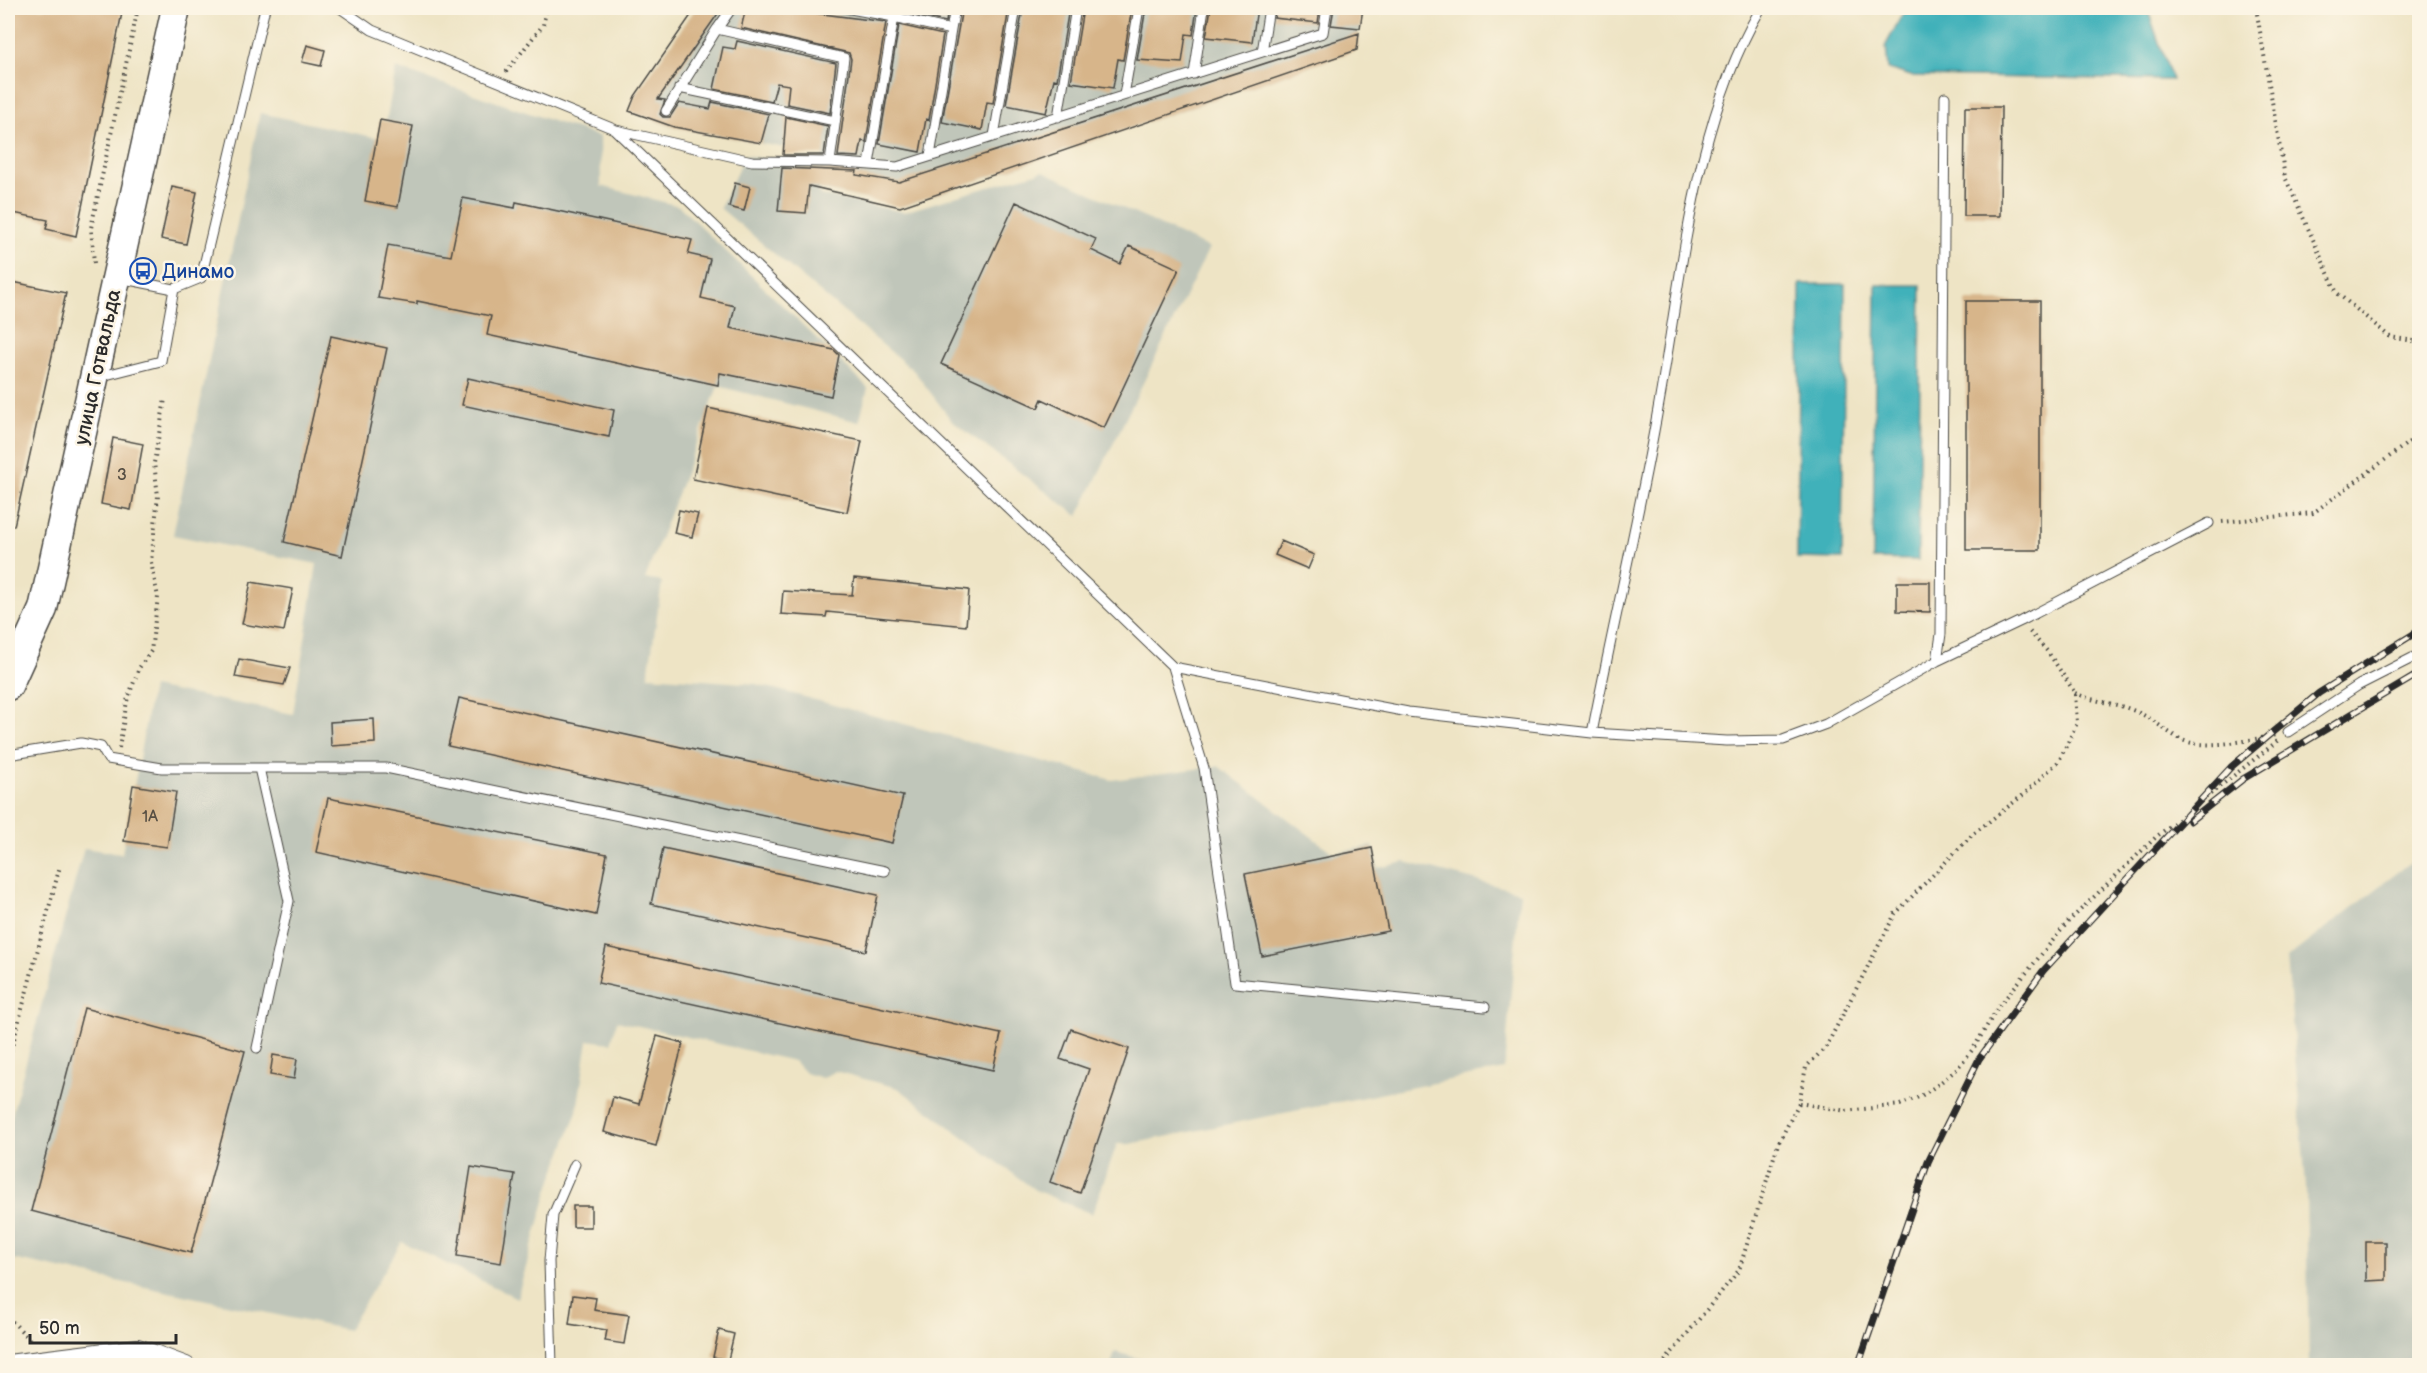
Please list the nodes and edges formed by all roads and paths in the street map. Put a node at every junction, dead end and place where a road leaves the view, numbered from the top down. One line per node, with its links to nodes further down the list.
1 (138, 8): 34 (path)
2 (176, 8): 34 (main road, улица Готвальда)
3 (265, 8): 35 (lane)
4 (340, 8): 22 (lane)
5 (547, 8): 22 (path)
6 (732, 8): 18 (lane)
7 (845, 8): 17 (lane)
8 (955, 8): 19 (lane)
9 (1016, 8): 30 (lane)
10 (1076, 8): 27 (lane)
11 (1139, 8): 24 (lane)
12 (1204, 8): 21 (lane)
13 (1269, 8): 20 (lane)
14 (1327, 8): 20 (lane)
15 (1761, 8): 48 (lane)
16 (2256, 8): 36 (path)
17 (894, 17): 19 (lane); 33 (lane)
18 (717, 29): 23 (lane); 28 (lane)
19 (951, 30): 31 (lane)
20 (1262, 52): 21 (lane)
21 (1194, 74): 24 (lane)
22 (498, 82): 29 (lane)
23 (679, 88): 26 (lane); 28 (lane)
24 (1124, 95): 27 (lane)
25 (1945, 97): 43 (lane)
26 (666, 111)
27 (1058, 117): 30 (lane)
28 (835, 121): 32 (lane)
29 (614, 129): 32 (lane); 44 (lane)
30 (994, 136): 31 (lane)
31 (930, 156): 33 (lane)
32 (830, 162): 33 (lane)
33 (869, 164)
34 (105, 273): 35 (lane); 37 (main road, улица Готвальда)
35 (174, 289): 37 (lane)
36 (2420, 342)
37 (96, 378): 45 (main road, улица Готвальда)
38 (165, 399): 50 (path)
39 (2420, 434): 40 (path)
40 (2209, 523): 41 (lane)
41 (2021, 621): 43 (lane); 46 (path)
42 (2420, 654): 47 (lane)
43 (1937, 661): 48 (lane)
44 (1173, 668): 48 (lane); 54 (lane)
45 (8, 686)
46 (2075, 693): 47 (path); 57 (path)
47 (2288, 732): 57 (path)
48 (1592, 733)
49 (8, 755): 50 (lane)
50 (116, 760): 51 (lane)
51 (259, 768): 53 (lane); 55 (lane)
52 (60, 866): 56 (path)
53 (885, 871)
54 (1485, 1007)
55 (257, 1048)
56 (8, 1062)
57 (1799, 1103): 64 (path)
58 (575, 1164): 63 (lane)
59 (8, 1317): 60 (path)
60 (49, 1359): 61 (street); 62 (street)
61 (8, 1365)
62 (186, 1365)
63 (552, 1365)
64 (1661, 1365)

